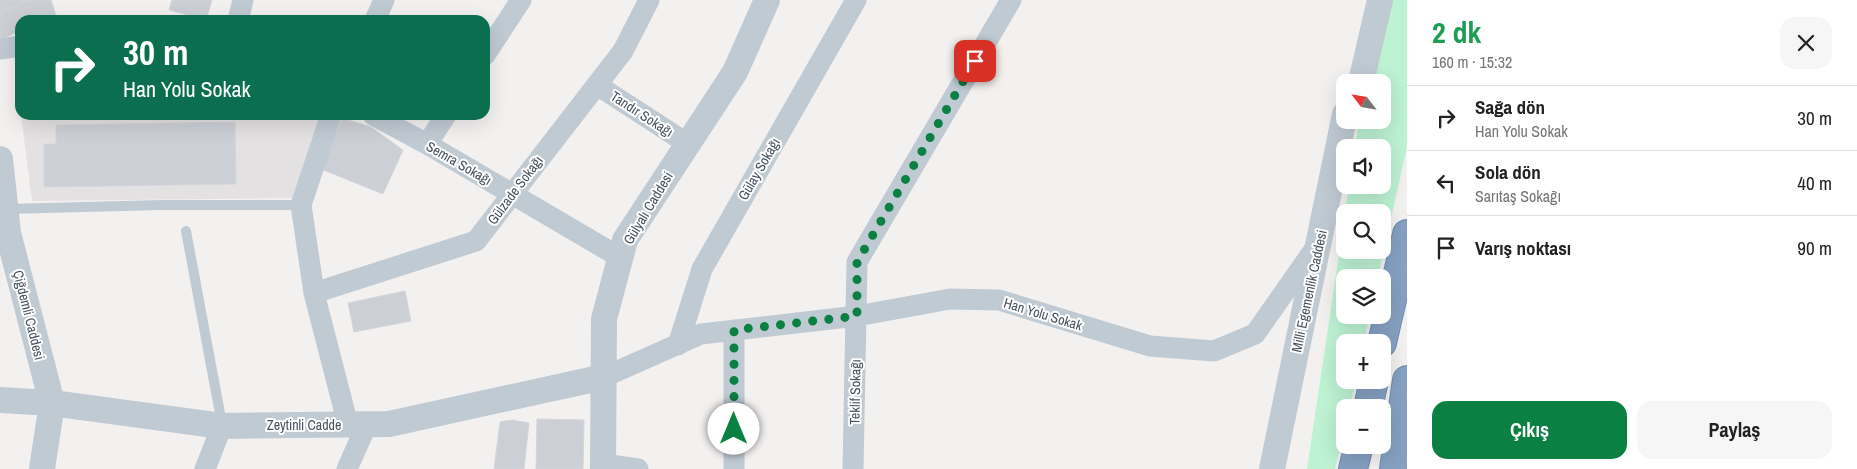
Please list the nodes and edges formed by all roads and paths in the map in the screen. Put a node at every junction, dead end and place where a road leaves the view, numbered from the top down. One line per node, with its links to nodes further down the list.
1 (243, 0): 10 (street)
2 (384, 0): 11 (street)
3 (520, 0): 13 (street)
4 (649, 0): 17 (street, Gülzade Sokağı)
5 (767, 0): 23 (street, Gülyalı Caddesi)
6 (856, 0): 37 (street, Gülay Sokağı)
7 (1011, 0): 34 (street, Teklif Sokağı)
8 (1369, 0): 15 (street)
9 (1380, 0): 16 (street)
10 (239, 15)
11 (377, 15)
12 (15, 47): 14 (street)
13 (490, 47)
14 (0, 49)
15 (1354, 74)
16 (1363, 74)
17 (597, 85): 23 (street, Tandır Sokağı); 25 (street, Gülzade Sokağı)
18 (329, 120): 27 (street)
19 (382, 120): 22 (street, Semra Sokağı)
20 (443, 120): 22 (street)
21 (1342, 129): 29 (street, Milli Egemenlik Caddesi)
22 (427, 144): 25 (street, Semra Sokağı)
23 (688, 144): 32 (street, Gülyalı Caddesi)
24 (0, 160): 28 (street, Çiğdemli Caddesi)
25 (511, 193): 32 (street, Semra Sokağı); 33 (street, Gülzade Sokağı)
26 (1337, 194): 29 (street, Milli Egemenlik Caddesi)
27 (301, 205): 28 (lane); 33 (street)
28 (6, 209): 41 (street, Çiğdemli Caddesi)
29 (1326, 228): 34 (street, Han Yolu Sokak); 52 (street, Milli Egemenlik Caddesi); 53 (street, Milli Egemenlik Caddesi)
30 (186, 231): 43 (lane)
31 (1407, 234): 36 (highway)
32 (621, 258): 38 (street, Gülyalı Caddesi)
33 (314, 294): 42 (street)
34 (857, 316): 35 (street, Han Yolu Sokak); 51 (street, Teklif Sokağı)
35 (734, 330): 37 (street, Han Yolu Sokak); 50 (street)
36 (1384, 334)
37 (678, 345): 38 (street, Han Yolu Sokak)
38 (604, 377): 42 (street, Zeytinli Cadde); 45 (street, Gülyalı Caddesi)
39 (1407, 380): 55 (highway)
40 (0, 400): 41 (street, Zeytinli Cadde)
41 (52, 403): 43 (street, Zeytinli Cadde); 46 (street, Çiğdemli Caddesi)
42 (357, 424): 43 (street, Zeytinli Cadde); 48 (street)
43 (222, 426): 47 (street)
44 (1357, 454): 54 (highway)
45 (604, 467): 49 (street)
46 (42, 469)
47 (205, 469)
48 (347, 469)
49 (638, 469)
50 (734, 469)
51 (853, 469)
52 (1272, 469)
53 (1285, 469)
54 (1353, 469)
55 (1394, 469)

